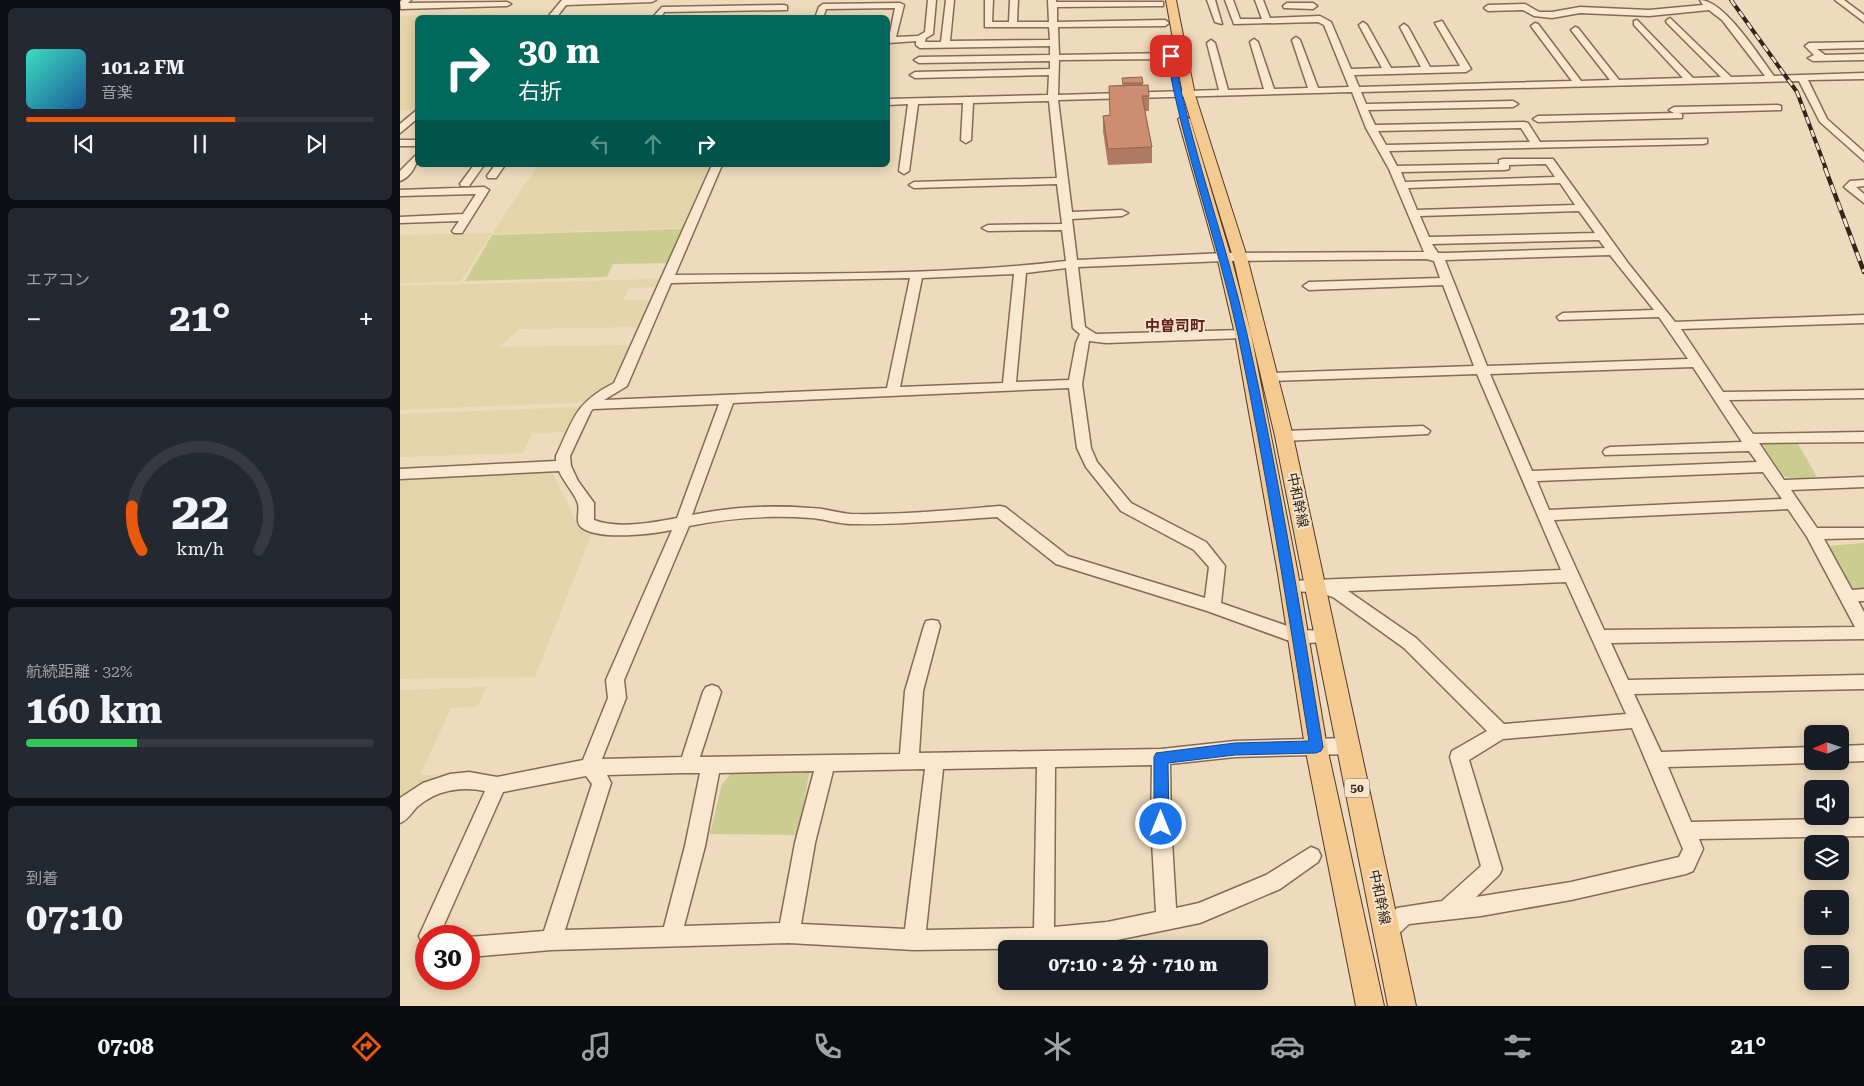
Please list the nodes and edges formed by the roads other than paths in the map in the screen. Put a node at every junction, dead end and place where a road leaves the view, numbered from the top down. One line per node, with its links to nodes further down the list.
1 (408, 0): 14 (street)
2 (652, 0): 13 (street)
3 (932, 0): 49 (street)
4 (950, 0): 55 (street)
5 (989, 0): 41 (street)
6 (1014, 0): 41 (street)
7 (1211, 0): 37 (street)
8 (1230, 0): 36 (street)
9 (1259, 0): 36 (street)
10 (1702, 0): 25 (street)
11 (1838, 0): 35 (street)
12 (1164, 1): 15 (street); 39 (main road, 中和幹線 / 50); 80 (main road, 中和幹線 / 50)
13 (565, 2): 28 (street)
14 (456, 3): 20 (street)
15 (1052, 3): 42 (street)
16 (1312, 3): 22 (street); 34 (street)
17 (1634, 3): 27 (street)
18 (783, 4): 23 (street)
19 (1527, 4): 24 (street); 27 (street)
20 (506, 5)
21 (862, 6): 32 (street); 33 (street); 48 (street)
22 (1287, 6)
23 (742, 8): 26 (street); 31 (street)
24 (1488, 8)
25 (1712, 8): 27 (street); 70 (street)
26 (702, 9): 29 (street); 30 (street)
27 (1641, 13)
28 (554, 15)
29 (658, 15)
30 (699, 15)
31 (739, 15)
32 (820, 15)
33 (859, 15)
34 (1320, 19): 36 (street); 67 (street)
35 (1864, 19)
36 (1267, 21)
37 (1219, 22)
38 (1670, 22): 73 (street)
39 (1165, 23): 42 (street); 58 (main road, 中和幹線 / 50)
40 (1637, 23): 72 (street)
41 (1013, 24): 42 (street)
42 (1054, 24): 53 (street)
43 (1440, 24): 64 (street)
44 (1363, 25): 65 (street)
45 (1535, 26): 75 (street)
46 (1404, 27): 64 (street)
47 (1575, 30): 74 (street)
48 (890, 37)
49 (921, 38): 50 (street); 55 (street)
50 (890, 40)
51 (1296, 40): 77 (street)
52 (1254, 42): 78 (street)
53 (1053, 43): 55 (street); 59 (street)
54 (1211, 43): 79 (street)
55 (945, 44)
56 (1843, 45): 57 (street); 60 (street); 62 (street)
57 (1864, 45)
58 (1171, 56): 59 (street); 80 (main road, 中和幹線 / 50)
59 (1055, 57): 63 (street); 66 (street)
60 (1861, 57): 62 (street)
61 (1811, 58): 62 (street)
62 (1823, 58)
63 (919, 60)
64 (1427, 70): 65 (street)
65 (1388, 71): 67 (street)
66 (1054, 72): 68 (street); 81 (street)
67 (1348, 72): 76 (street)
68 (915, 75)
69 (1864, 76): 71 (street)
70 (1772, 79): 71 (street); 73 (street)
71 (1803, 79): 101 (street)
72 (1691, 81): 73 (street); 74 (street)
73 (1730, 81)
74 (1617, 83): 75 (street)
75 (1579, 84): 76 (street)
76 (1354, 89): 77 (street); 86 (street)
77 (1314, 91): 78 (street)
78 (1270, 92): 79 (street)
79 (1224, 93): 80 (street)
80 (1183, 95): 81 (street); 130 (main road, 中和幹線 / 50)
81 (1053, 97): 82 (street); 111 (street)
82 (968, 100): 84 (street); 95 (street)
83 (890, 102): 84 (street)
84 (913, 102): 107 (street)
85 (1513, 104): 86 (street)
86 (1362, 107): 92 (street)
87 (1778, 108): 91 (street)
88 (415, 114): 89 (street)
89 (400, 115)
90 (415, 116): 93 (street)
91 (1538, 119)
92 (1371, 128): 97 (street); 100 (street)
93 (400, 130)
94 (1694, 133): 97 (street)
95 (966, 140)
96 (1703, 141): 97 (street)
97 (1535, 142): 100 (street)
98 (400, 143): 99 (street)
99 (415, 143)
100 (1384, 148): 106 (street)
101 (1864, 158)
102 (415, 160): 109 (street)
103 (477, 167): 113 (street)
104 (499, 167): 108 (street)
105 (716, 167): 134 (street)
106 (1394, 169): 110 (street); 115 (street)
107 (904, 172)
108 (492, 176)
109 (400, 178)
110 (1562, 180): 115 (street); 118 (street)
111 (1063, 181): 114 (street); 123 (street)
112 (1864, 183): 117 (street)
113 (464, 184)
114 (914, 185)
115 (1401, 185): 120 (street)
116 (400, 193): 121 (street)
117 (1864, 200)
118 (1584, 208): 120 (street); 126 (street)
119 (1122, 213): 123 (street)
120 (1412, 213): 127 (street)
121 (466, 217): 122 (street); 125 (street)
122 (400, 220)
123 (1067, 221): 124 (street); 131 (street)
124 (988, 228)
125 (458, 230)
126 (1604, 236): 127 (street); 128 (street)
127 (1425, 241): 129 (street)
128 (1614, 251): 129 (street); 137 (street)
129 (1435, 256): 130 (street); 135 (street)
130 (1232, 257): 131 (street); 142 (main road, 中和幹線 / 50); 145 (main road, 中和幹線 / 50)
131 (1071, 264): 132 (street); 141 (street)
132 (1020, 270): 133 (street); 147 (street)
133 (917, 274): 134 (street); 148 (street)
134 (667, 279): 152 (street)
135 (1447, 281): 136 (street); 144 (street)
136 (1308, 286)
137 (1663, 313): 138 (street); 140 (street)
138 (1564, 317)
139 (1864, 319): 140 (street)
140 (1672, 326): 143 (street)
141 (1086, 334): 142 (street); 146 (street)
142 (1242, 334): 171 (main road, 中和幹線 / 50)
143 (1696, 363): 144 (street); 150 (street)
144 (1482, 369): 145 (street); 161 (street)
145 (1270, 377): 154 (main road, 中和幹線 / 50)
146 (1075, 384): 147 (street); 174 (street)
147 (1009, 386): 148 (street)
148 (893, 391): 151 (street)
149 (1864, 394): 150 (street)
150 (1718, 396): 156 (street)
151 (728, 399): 152 (street); 166 (street)
152 (590, 405): 158 (street)
153 (1423, 431): 154 (street)
154 (1284, 436): 170 (main road, 中和幹線 / 50)
155 (1864, 437): 156 (street)
156 (1750, 442): 157 (street); 159 (street)
157 (1610, 452)
158 (564, 466): 160 (street); 166 (street)
159 (1766, 467): 161 (street); 163 (street)
160 (400, 474)
161 (1530, 476): 165 (street)
162 (1864, 482): 163 (street)
163 (1779, 485): 164 (street)
164 (1792, 504): 165 (street); 168 (street)
165 (1546, 515): 169 (street)
166 (684, 521): 174 (street); 199 (street)
167 (1864, 533): 168 (street)
168 (1813, 534): 173 (street)
169 (1571, 576): 170 (street); 179 (street)
170 (1316, 586): 171 (street); 178 (main road, 中和幹線 / 50); 185 (street)
171 (1290, 587): 180 (main road, 中和幹線 / 50)
172 (1864, 595): 173 (street)
173 (1847, 596): 176 (street)
174 (1212, 606): 180 (street)
175 (932, 626): 193 (street)
176 (1864, 627)
177 (1864, 633): 179 (street)
178 (1326, 636): 180 (street); 186 (main road, 中和幹線 / 50)
179 (1600, 637): 182 (street)
180 (1298, 638): 187 (main road, 中和幹線 / 50)
181 (1864, 682): 182 (street)
182 (1622, 687): 184 (street)
183 (712, 692): 197 (street)
184 (1637, 720): 185 (street); 195 (street)
185 (1500, 732): 205 (street)
186 (1349, 746): 187 (street); 209 (main road, 中和幹線 / 50)
187 (1316, 747): 191 (street); 215 (main road, 中和幹線 / 50)
188 (1864, 753): 189 (street)
189 (1849, 754)
190 (1804, 755): 195 (street)
191 (1161, 757): 192 (street); 206 (street)
192 (1046, 759): 194 (street); 211 (street)
193 (909, 760): 194 (street); 196 (street)
194 (935, 760): 213 (street)
195 (1656, 760): 203 (street)
196 (825, 764): 198 (street); 208 (street)
197 (688, 766): 198 (street); 199 (street)
198 (711, 766): 210 (street)
199 (590, 767): 200 (street); 212 (street)
200 (496, 785): 201 (street); 207 (street)
201 (400, 814)
202 (1864, 827): 203 (street)
203 (1687, 831): 205 (street)
204 (1311, 856): 206 (street)
205 (1447, 910): 209 (street)
206 (1167, 920): 211 (street)
207 (434, 925)
208 (789, 933): 210 (street); 213 (street)
209 (1388, 935): 216 (main road, 中和幹線 / 50)
210 (671, 938): 212 (street)
211 (1044, 938): 213 (street)
212 (551, 940): 214 (street)
213 (914, 940)
214 (480, 946)
215 (1370, 1006)
216 (1402, 1006)

